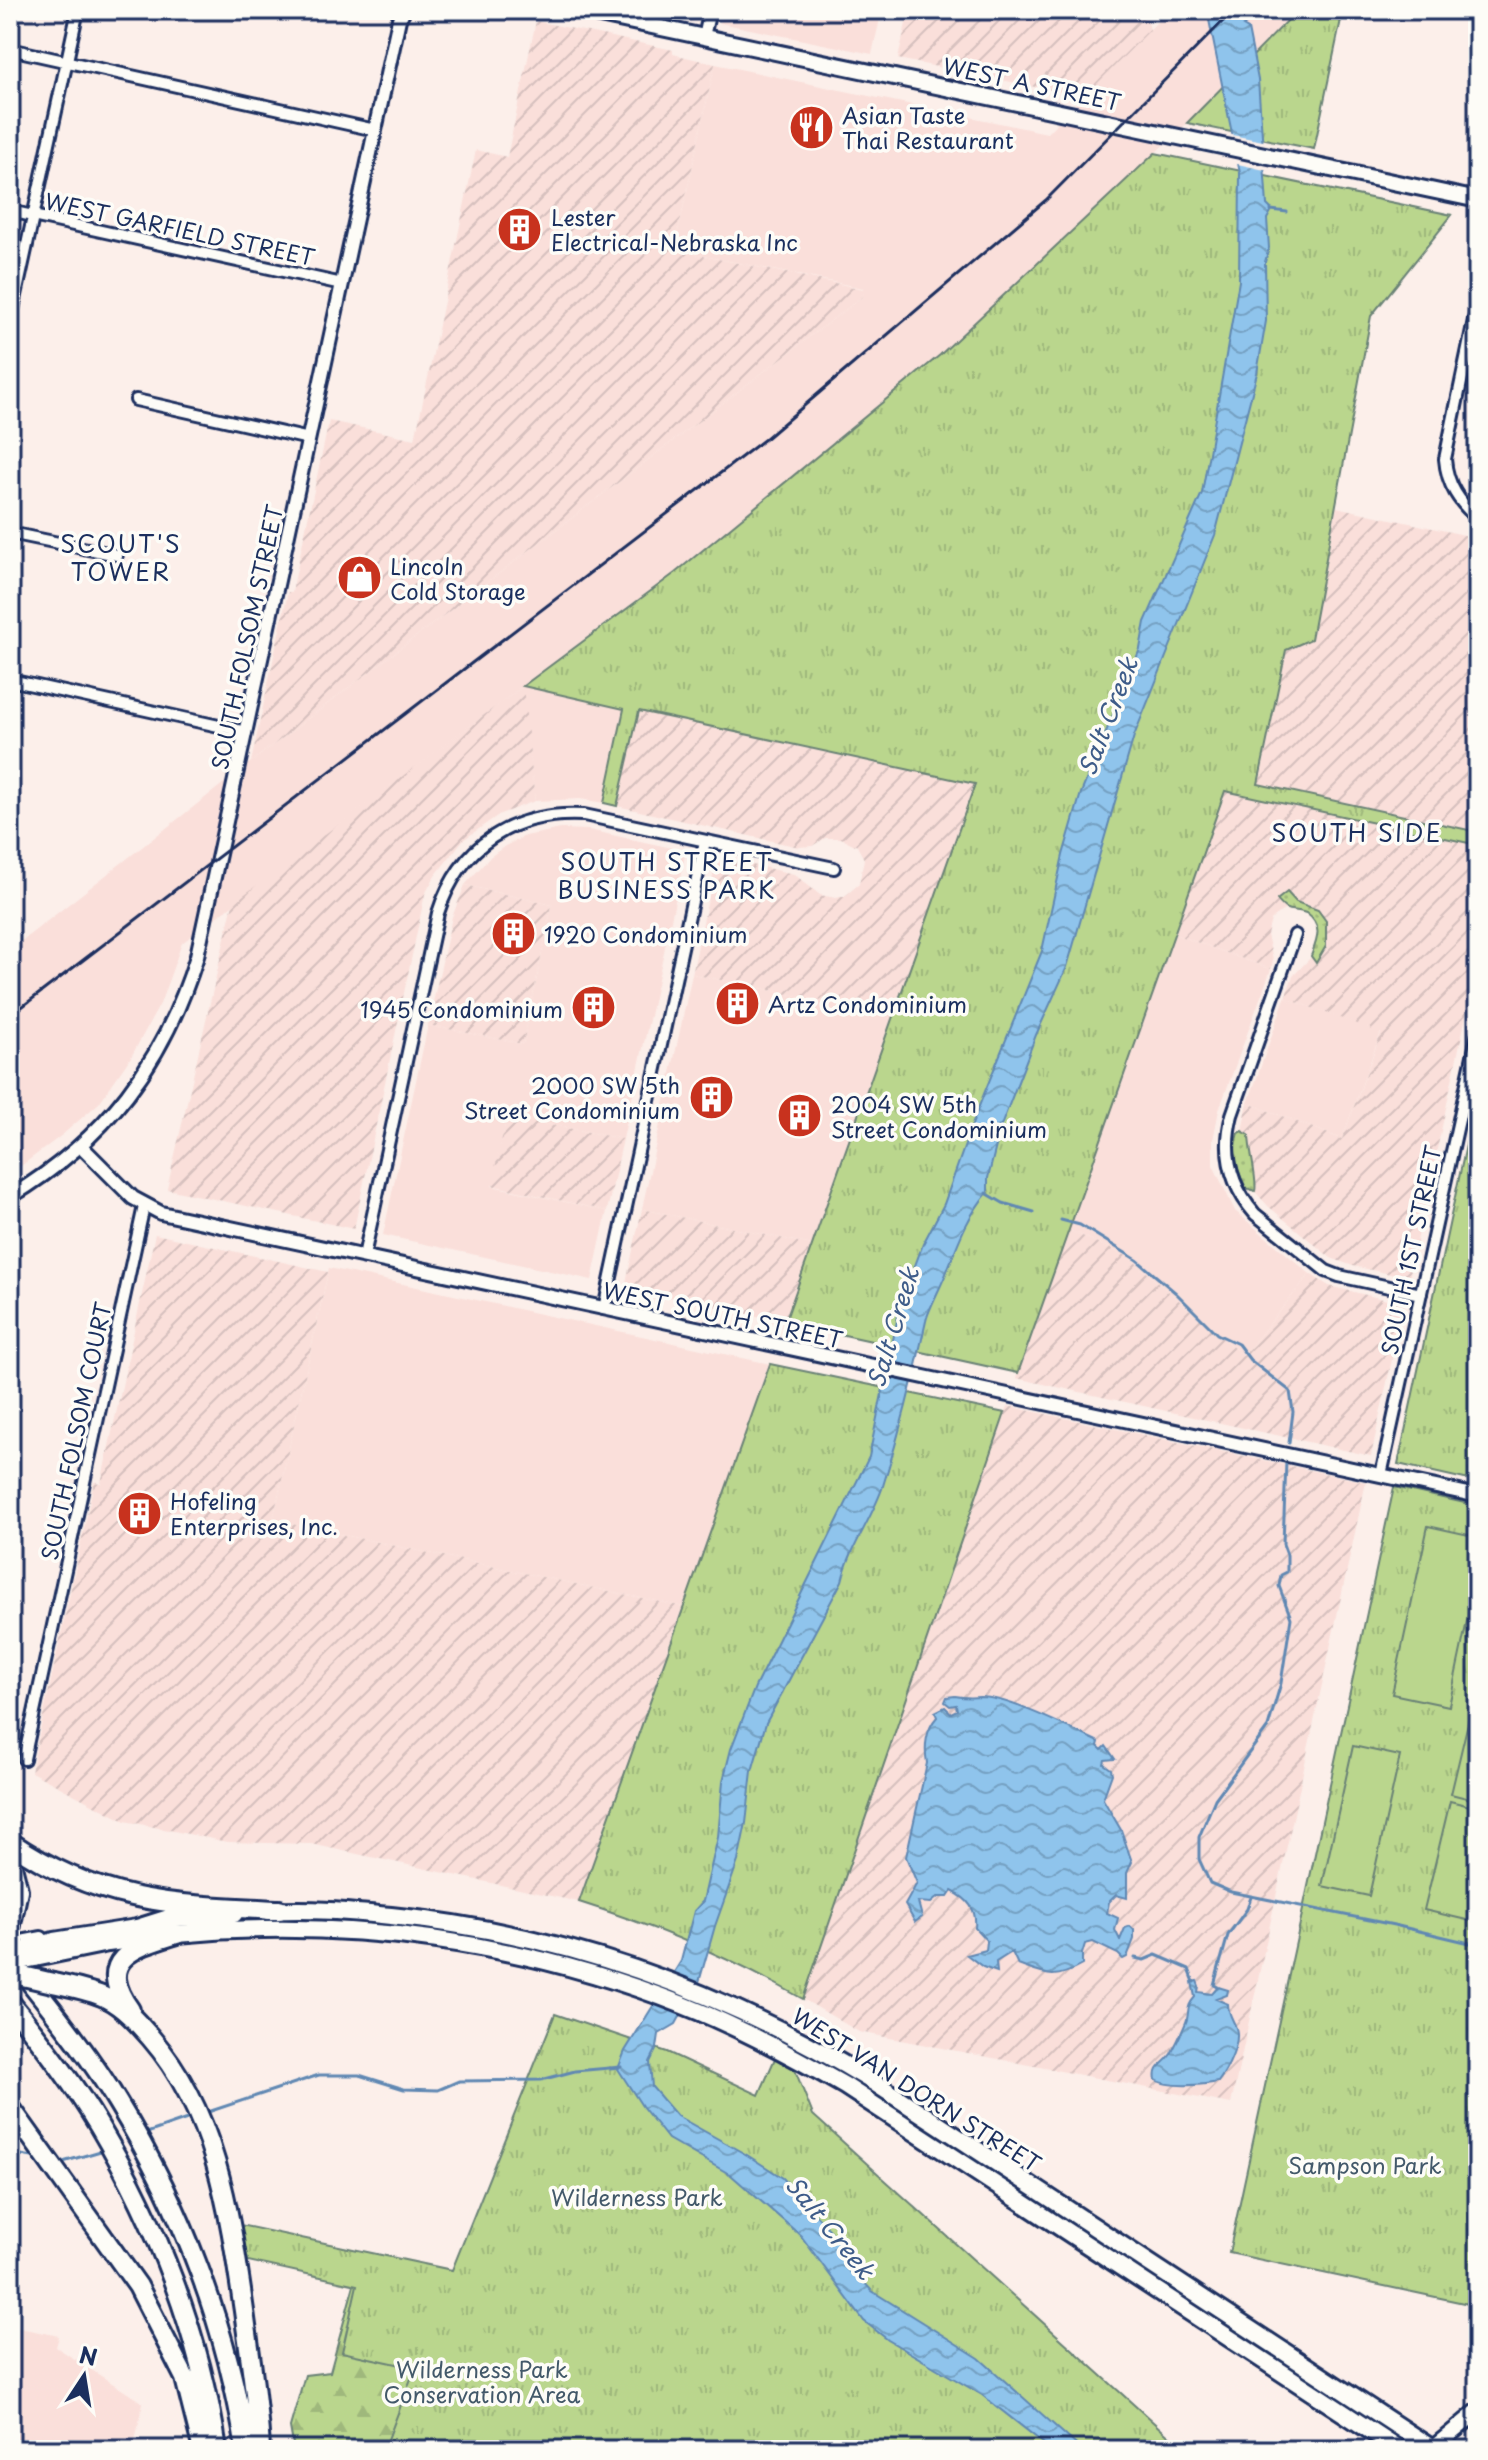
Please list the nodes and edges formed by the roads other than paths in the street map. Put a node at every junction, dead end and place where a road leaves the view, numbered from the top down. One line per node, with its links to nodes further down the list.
1 (78, 10): 7 (street)
2 (576, 10): 5 (main road, WEST A STREET)
3 (710, 10): 5 (street)
4 (399, 13): 8 (street, SOUTH FOLSOM STREET)
5 (704, 37): 9 (main road, WEST A STREET)
6 (10, 49): 7 (street)
7 (67, 62): 8 (street); 11 (street)
8 (375, 130): 12 (street, SOUTH FOLSOM STREET)
9 (1478, 200)
10 (10, 211): 11 (street, WEST GARFIELD STREET)
11 (33, 216): 12 (street, WEST GARFIELD STREET); 14 (street)
12 (342, 284): 16 (street, SOUTH FOLSOM STREET)
13 (1478, 301): 17 (street)
14 (10, 323)
15 (136, 400): 16 (street)
16 (309, 439): 21 (street, SOUTH FOLSOM STREET)
17 (1478, 519)
18 (10, 533): 19 (street)
19 (117, 555)
20 (10, 680): 21 (street)
21 (246, 732): 26 (street, SOUTH FOLSOM STREET)
22 (705, 841): 23 (street); 29 (street); 31 (street)
23 (834, 868)
24 (1295, 935): 30 (street)
25 (1478, 1033): 30 (street, SOUTH 1ST STREET)
26 (81, 1146): 27 (street, SOUTH FOLSOM STREET); 28 (street, WEST SOUTH STREET)
27 (10, 1197)
28 (144, 1206): 29 (street, WEST SOUTH STREET); 34 (street, SOUTH FOLSOM COURT)
29 (364, 1256): 31 (street, WEST SOUTH STREET)
30 (1421, 1294): 32 (street, SOUTH 1ST STREET)
31 (604, 1309): 32 (street, WEST SOUTH STREET)
32 (1381, 1475): 33 (street, WEST SOUTH STREET)
33 (1478, 1496)
34 (24, 1759)
35 (10, 1842): 37 (highway)
36 (10, 1858): 39 (highway)
37 (279, 1910): 38 (main road, WEST VAN DORN STREET); 49 (main road, WEST VAN DORN STREET)
38 (175, 1926): 39 (highway); 41 (highway); 48 (main road, WEST VAN DORN STREET)
39 (15, 1952): 41 (highway, bridge); 46 (highway)
40 (10, 2002): 45 (highway)
41 (149, 2035): 47 (highway)
42 (10, 2107): 44 (highway)
43 (1478, 2411): 49 (main road)
44 (203, 2450)
45 (217, 2450)
46 (246, 2450)
47 (260, 2450)
48 (1400, 2450)
49 (1433, 2450)

